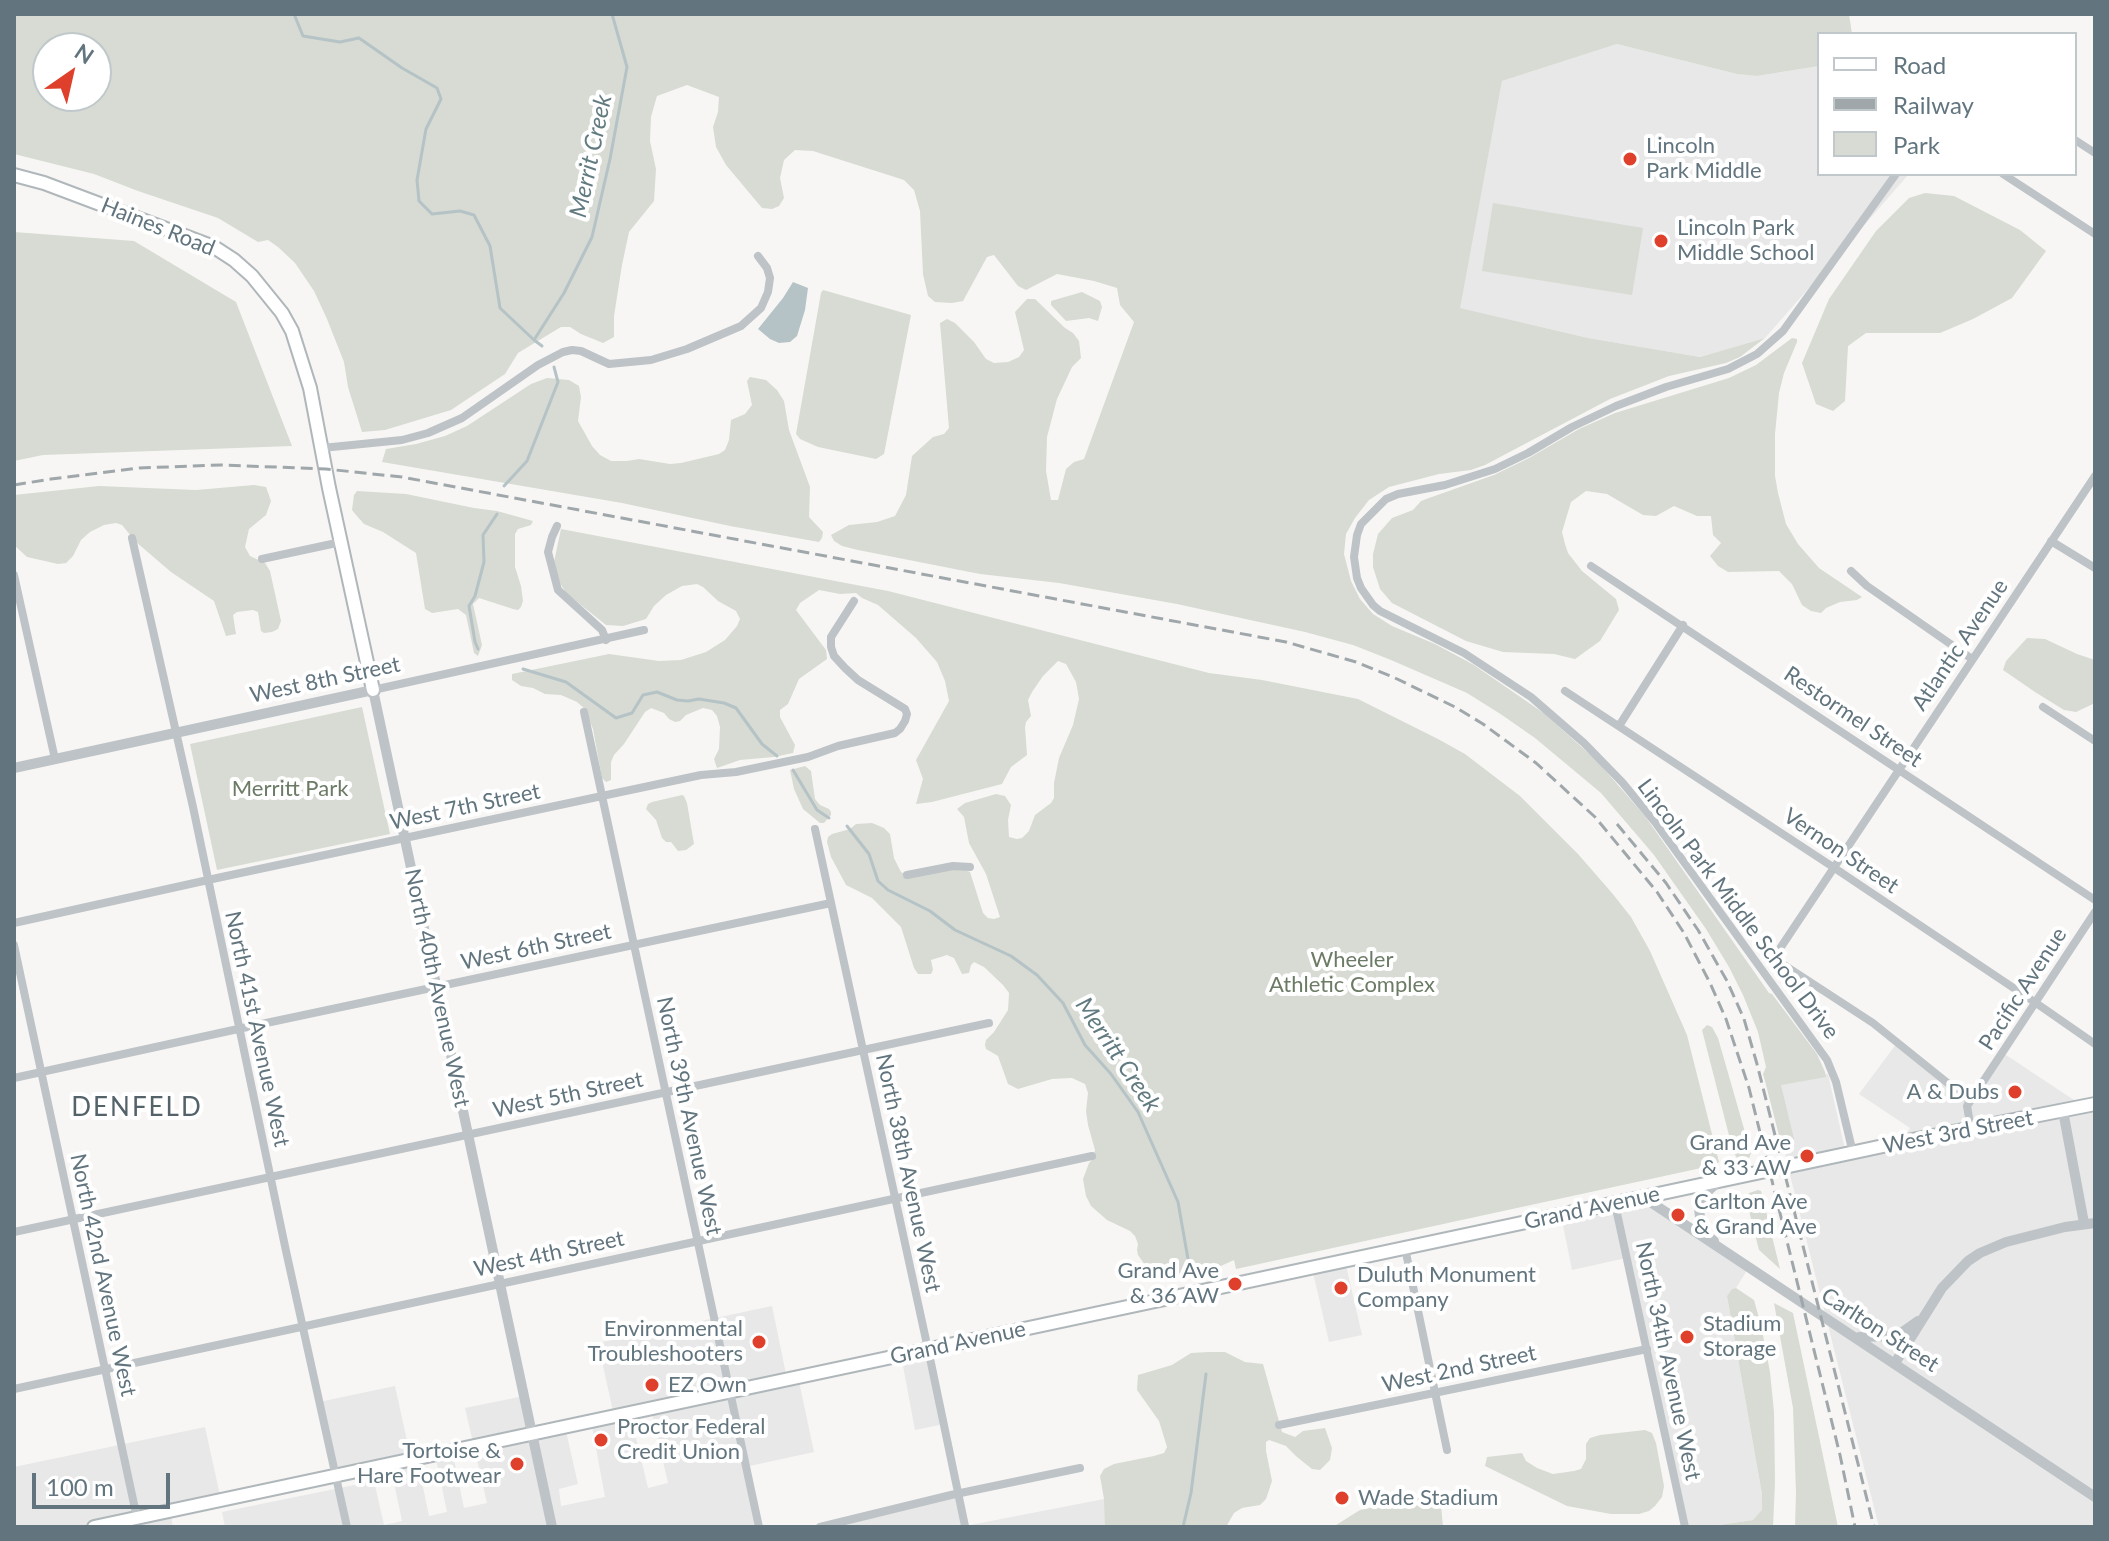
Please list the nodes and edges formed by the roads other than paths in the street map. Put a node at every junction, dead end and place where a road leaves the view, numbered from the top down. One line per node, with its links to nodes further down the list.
1 (2077, 141): 2 (street)
2 (2095, 153)
3 (14, 175): 8 (main road, Haines Road)
4 (1895, 176): 61 (street, Lincoln Park Middle School Drive)
5 (2006, 176): 6 (street)
6 (2094, 231)
7 (758, 256): 8 (street)
8 (322, 448): 13 (main road, North 40th Avenue West)
9 (2095, 476): 12 (street, Atlantic Avenue)
10 (557, 526): 22 (street)
11 (132, 538): 29 (street, North 41st Avenue West)
12 (2051, 541): 16 (street); 23 (street, Atlantic Avenue)
13 (341, 542): 14 (street); 24 (main road, North 40th Avenue West)
14 (262, 559)
15 (1591, 566): 20 (street, Restormel Street)
16 (2095, 568)
17 (1851, 571): 23 (street)
18 (14, 575): 31 (street)
19 (854, 601): 34 (street, West 7th Street)
20 (1683, 625): 28 (street); 33 (street, Restormel Street)
21 (644, 630): 22 (street, West 8th Street)
22 (606, 640): 24 (street, West 8th Street)
23 (1972, 659): 33 (street, Atlantic Avenue)
24 (373, 690): 29 (street, West 8th Street); 36 (street, North 40th Avenue West)
25 (1565, 691): 28 (street, Vernon Street)
26 (2043, 707): 30 (street)
27 (584, 712): 34 (street, North 39th Avenue West)
28 (1619, 726): 38 (street, Vernon Street)
29 (176, 733): 31 (street, West 8th Street); 40 (street, North 41st Avenue West)
30 (2095, 741)
31 (55, 759): 32 (street, West 8th Street)
32 (14, 768)
33 (1899, 769): 38 (street, Atlantic Avenue); 41 (street, Restormel Street)
34 (602, 796): 36 (street, West 7th Street); 45 (street, North 39th Avenue West)
35 (815, 829): 42 (street, North 38th Avenue West)
36 (405, 838): 40 (street, West 7th Street); 47 (street, North 40th Avenue West)
37 (970, 867): 39 (street)
38 (1833, 867): 48 (street, Vernon Street); 56 (street, Atlantic Avenue)
39 (907, 875)
40 (207, 881): 44 (street, West 7th Street); 50 (street, North 41st Avenue West)
41 (2095, 900)
42 (831, 903): 45 (street, West 6th Street); 52 (street, North 38th Avenue West)
43 (2095, 912): 48 (street, Pacific Avenue)
44 (14, 923)
45 (634, 944): 47 (street, West 6th Street); 55 (street, North 39th Avenue West)
46 (14, 945): 53 (street, North 42nd Avenue West)
47 (437, 987): 50 (street, West 6th Street); 60 (street, North 40th Avenue West)
48 (2036, 1003): 51 (street, Vernon Street); 56 (street, Pacific Avenue)
49 (989, 1023): 52 (street, West 5th Street)
50 (238, 1029): 53 (street, West 6th Street); 64 (street, North 41st Avenue West)
51 (2095, 1044)
52 (863, 1050): 55 (street, West 5th Street); 67 (street, North 38th Avenue West)
53 (41, 1073): 54 (street, West 6th Street); 69 (street, North 42nd Avenue West)
54 (14, 1078)
55 (666, 1092): 60 (street, West 5th Street); 72 (street, North 39th Avenue West)
56 (1970, 1101): 59 (street)
57 (2095, 1104): 58 (main road, West 3rd Street)
58 (2063, 1111): 59 (main road, West 3rd Street); 70 (street)
59 (1971, 1129): 61 (main road, West 3rd Street)
60 (468, 1135): 64 (street, West 5th Street); 75 (street, North 40th Avenue West)
61 (1853, 1153): 63 (main road, West 3rd Street)
62 (1092, 1156): 67 (street, West 4th Street)
63 (1822, 1161): 65 (main road, Grand Avenue)
64 (270, 1177): 69 (street, West 5th Street); 77 (street, North 41st Avenue West)
65 (1719, 1181): 66 (main road, Grand Avenue); 74 (street)
66 (1643, 1197): 68 (main road, Grand Avenue); 74 (street, Carlton Street)
67 (895, 1198): 72 (street, West 4th Street); 79 (street, North 38th Avenue West)
68 (1615, 1204): 73 (main road, Grand Avenue); 80 (street, North 34th Avenue West)
69 (73, 1220): 71 (street, West 5th Street); 82 (street, North 42nd Avenue West)
70 (2090, 1223): 76 (street)
71 (14, 1232)
72 (697, 1241): 75 (street, West 4th Street); 84 (street, North 39th Avenue West)
73 (1405, 1248): 79 (main road, Grand Avenue); 85 (street)
74 (1734, 1257): 78 (street, Carlton Street)
75 (500, 1283): 77 (street, West 4th Street); 87 (street, North 40th Avenue West)
76 (1923, 1318): 78 (street); 81 (street)
77 (302, 1326): 82 (street, West 4th Street); 90 (street, North 41st Avenue West)
78 (1856, 1337): 81 (street, Carlton Street)
79 (928, 1349): 84 (main road, Grand Avenue); 91 (street, North 38th Avenue West)
80 (1647, 1349): 85 (street, West 2nd Street); 100 (street, North 34th Avenue West)
81 (1895, 1363): 92 (street, Carlton Street)
82 (106, 1369): 83 (street, West 4th Street); 93 (street, North 42nd Avenue West)
83 (14, 1389)
84 (729, 1392): 87 (main road, Grand Avenue); 98 (street, North 39th Avenue West)
85 (1435, 1393): 86 (street, West 2nd Street); 88 (street)
86 (1279, 1425)
87 (532, 1434): 90 (main road, Grand Avenue); 97 (street, North 40th Avenue West)
88 (1447, 1450)
89 (1080, 1468): 91 (street)
90 (335, 1475): 93 (main road, Grand Avenue); 96 (street, North 41st Avenue West)
91 (958, 1494): 94 (street, North 38th Avenue West); 99 (street)
92 (2095, 1497)
93 (137, 1518): 95 (main road, Grand Avenue)
94 (965, 1526)
95 (94, 1527)
96 (347, 1527)
97 (552, 1527)
98 (759, 1527)
99 (820, 1527)
100 (1685, 1527)

